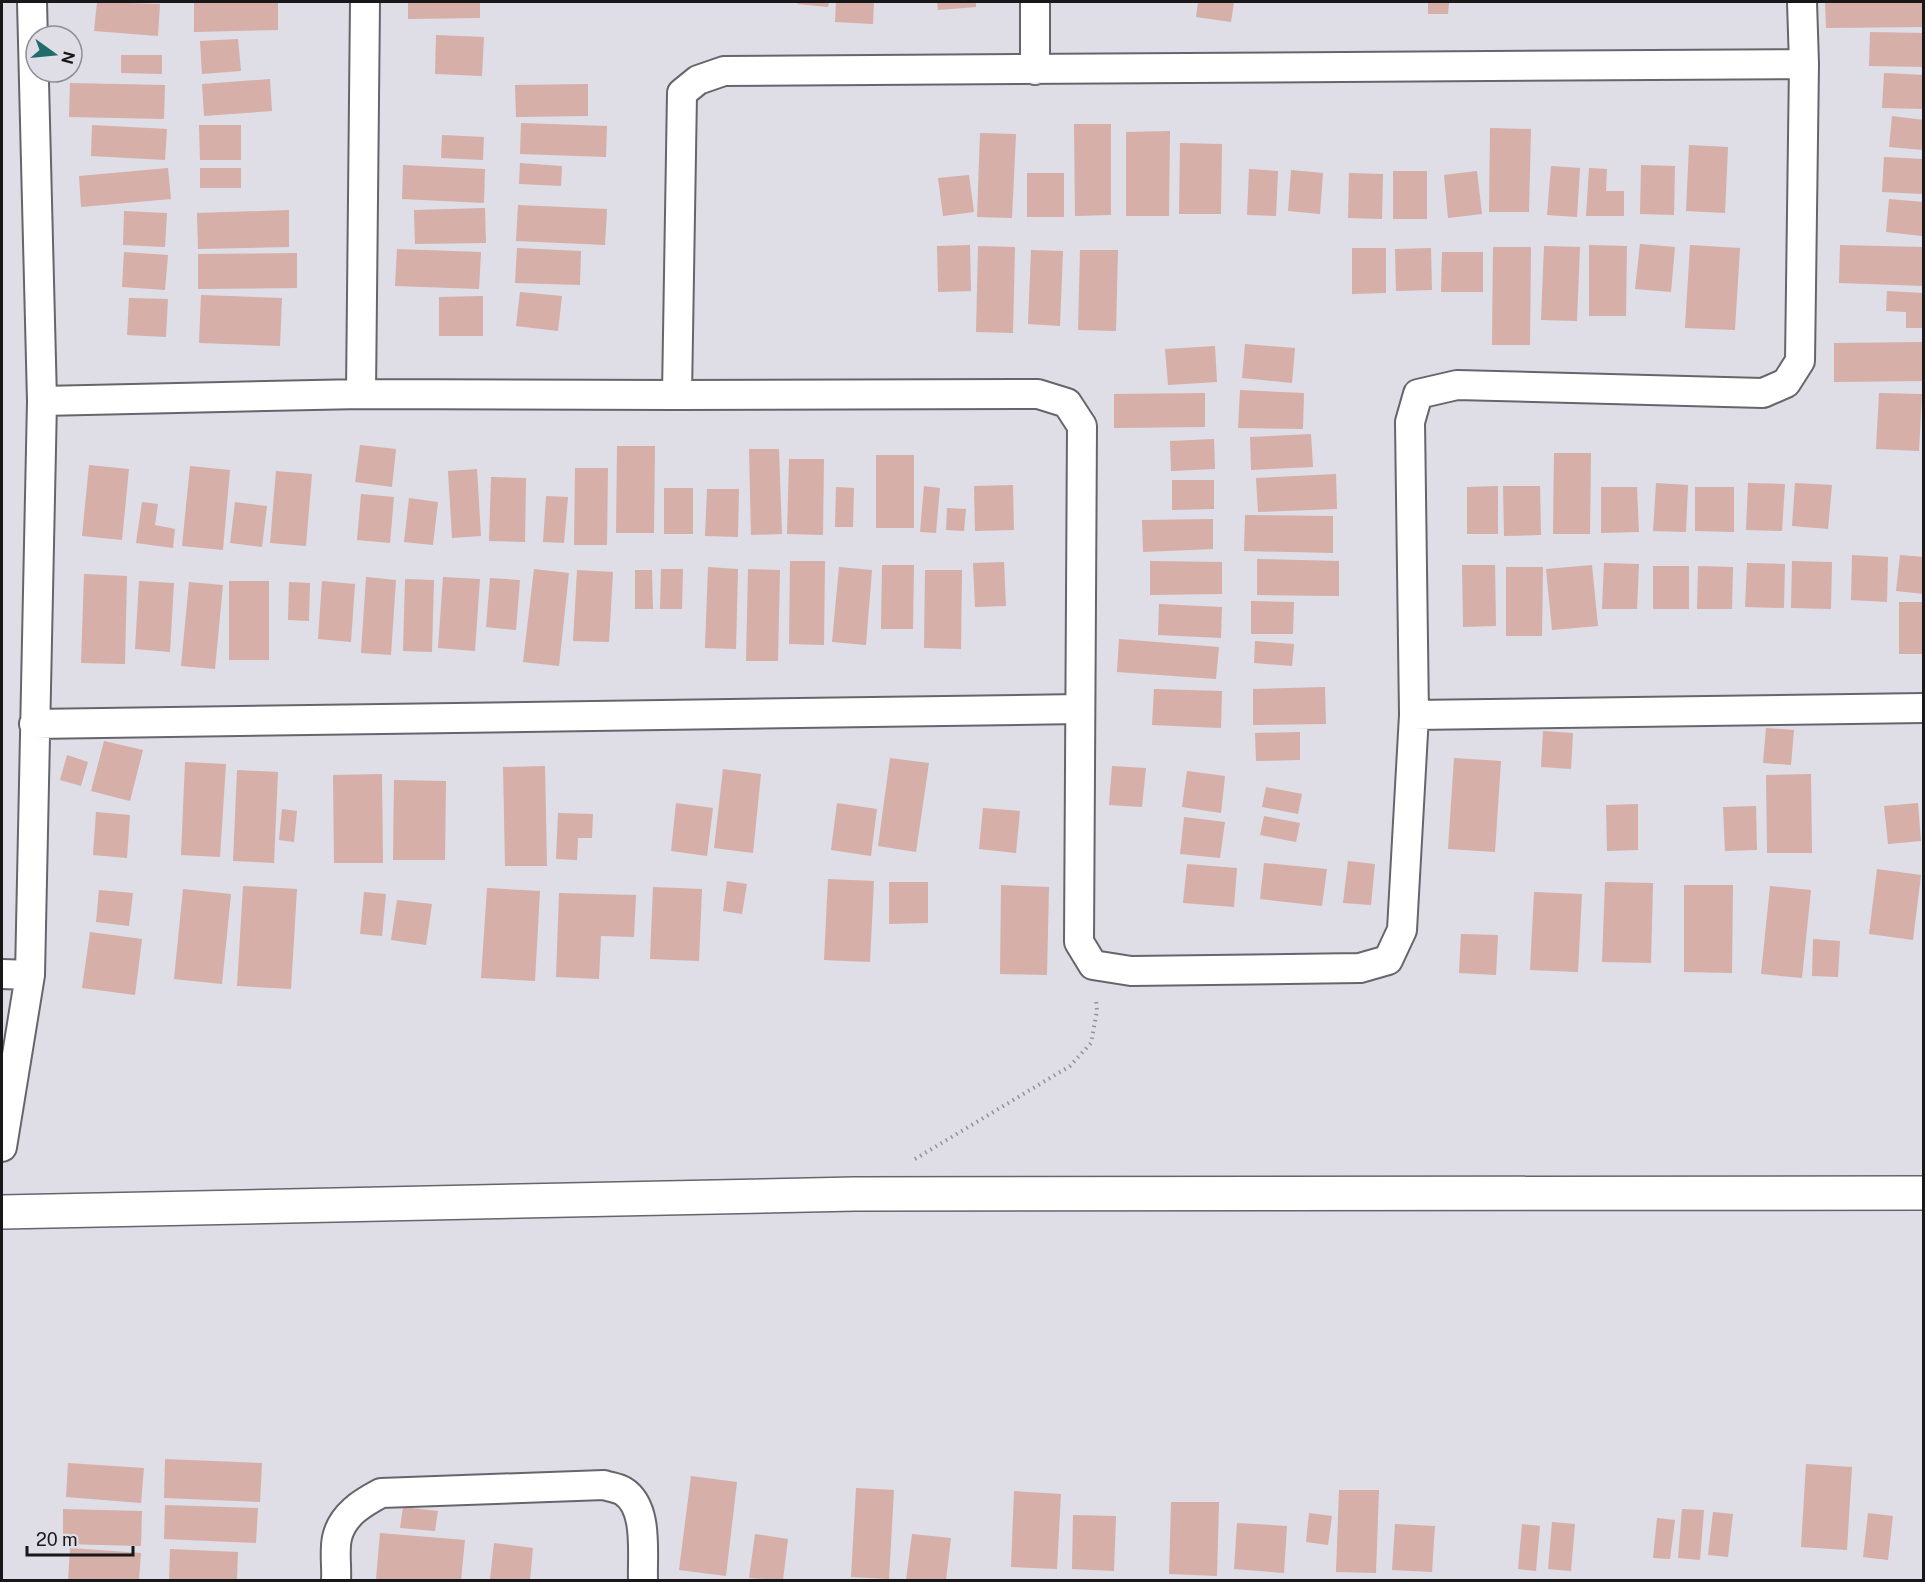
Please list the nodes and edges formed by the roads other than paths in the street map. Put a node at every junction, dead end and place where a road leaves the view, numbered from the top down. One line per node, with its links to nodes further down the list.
1 (32, 2): 9 (street)
2 (365, 2): 7 (street)
3 (1035, 2): 6 (street)
4 (1802, 2): 5 (street)
5 (1804, 64): 6 (street); 12 (street)
6 (1035, 70): 8 (street)
7 (361, 394): 8 (street); 9 (street)
8 (677, 395): 11 (street)
9 (42, 401): 13 (street)
10 (1923, 708): 12 (street)
11 (1080, 709): 12 (street); 13 (street)
12 (1414, 715)
13 (34, 724): 15 (street)
14 (2, 974): 15 (street)
15 (30, 975): 16 (street)
16 (2, 1148)
17 (1923, 1193): 18 (street)
18 (2, 1212)
19 (336, 1581): 20 (street)
20 (643, 1581)

